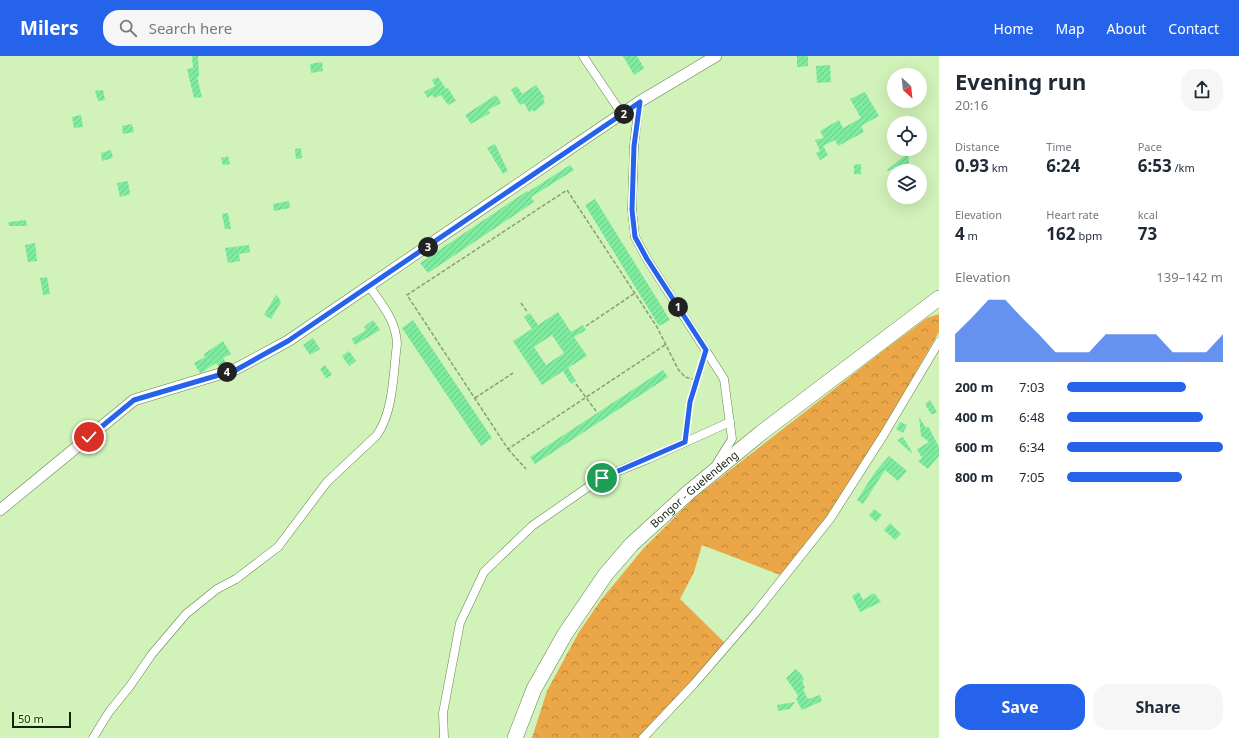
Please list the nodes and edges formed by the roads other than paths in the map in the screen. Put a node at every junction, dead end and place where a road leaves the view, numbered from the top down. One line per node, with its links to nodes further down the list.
1 (583, 56): 4 (street)
2 (716, 56): 3 (street)
3 (640, 102): 4 (street); 8 (street)
4 (622, 114): 5 (street)
5 (369, 286): 10 (street); 11 (street)
6 (939, 298): 9 (highway, Bongor - Guelendeng)
7 (939, 342): 14 (street)
8 (730, 422): 9 (street); 12 (street)
9 (689, 492): 13 (highway, Bongor - Guelendeng)
10 (0, 510)
11 (93, 738)
12 (444, 738)
13 (515, 738)
14 (643, 738)

